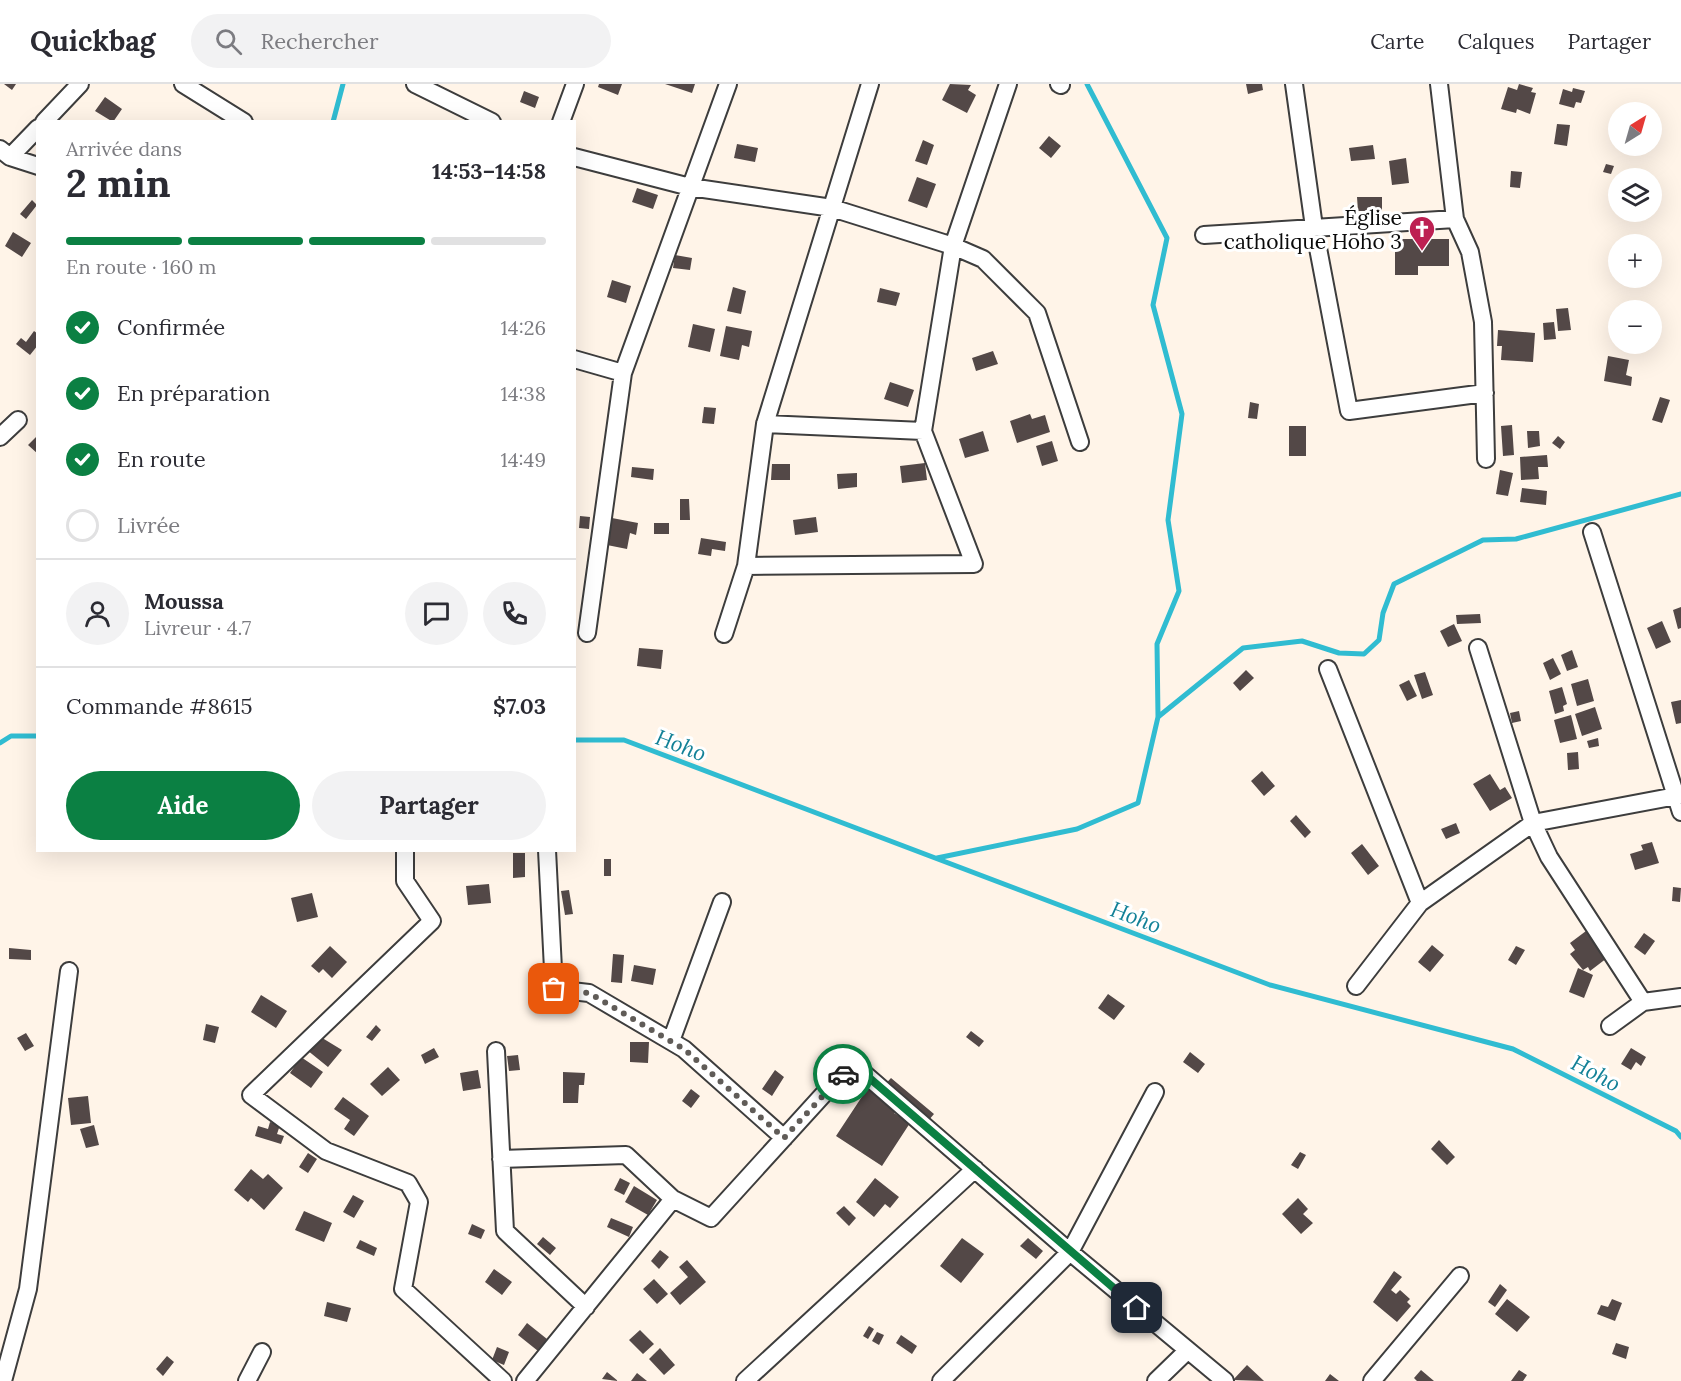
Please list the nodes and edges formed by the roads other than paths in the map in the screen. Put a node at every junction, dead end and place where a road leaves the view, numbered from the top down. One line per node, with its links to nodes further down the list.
1 (80, 84): 10 (street)
2 (183, 84): 11 (street)
3 (415, 84): 12 (street)
4 (575, 84): 13 (street)
5 (728, 84): 18 (street)
6 (870, 84): 19 (street)
7 (1008, 84): 23 (street)
8 (1294, 84): 21 (street)
9 (1439, 84): 20 (street)
10 (46, 120)
11 (241, 120)
12 (488, 120)
13 (562, 120)
14 (36, 130): 15 (street)
15 (5, 153): 17 (street)
16 (576, 158): 18 (street)
17 (36, 165)
18 (690, 187): 19 (street); 25 (street)
19 (832, 208): 23 (street); 28 (street)
20 (1455, 219): 21 (street); 26 (street)
21 (1314, 227): 22 (street); 26 (street)
22 (1204, 235)
23 (953, 246): 29 (street); 31 (street)
24 (576, 359): 25 (street)
25 (623, 373): 35 (street)
26 (1485, 393): 32 (street)
27 (18, 420): 30 (street)
28 (765, 424): 29 (street); 34 (street)
29 (923, 431): 34 (street)
30 (0, 437)
31 (1080, 442)
32 (1486, 459)
33 (1592, 532): 39 (street)
34 (746, 566): 36 (street)
35 (587, 633)
36 (724, 634)
37 (1478, 648): 40 (street)
38 (1328, 669): 44 (street)
39 (1679, 801): 40 (street)
40 (1533, 823): 44 (street); 48 (street)
41 (405, 852): 64 (street)
42 (546, 852): 50 (street)
43 (722, 902): 50 (street)
44 (1420, 903): 46 (street)
45 (69, 971): 62 (street)
46 (1356, 986)
47 (1681, 997): 48 (street)
48 (1643, 1002): 49 (street)
49 (1610, 1026)
50 (670, 1041): 53 (street)
51 (496, 1051): 54 (street)
52 (1155, 1092): 57 (street)
53 (784, 1138): 55 (street); 56 (street)
54 (501, 1159): 56 (street); 59 (street)
55 (975, 1169): 57 (street); 66 (street)
56 (673, 1199): 59 (street)
57 (1070, 1252): 60 (street); 67 (street)
58 (1460, 1276): 70 (street)
59 (586, 1307): 65 (street)
60 (1188, 1350): 68 (street); 69 (street)
61 (262, 1352): 63 (street)
62 (3, 1381)
63 (247, 1381)
64 (503, 1381)
65 (525, 1381)
66 (744, 1381)
67 (941, 1381)
68 (1156, 1381)
69 (1225, 1381)
70 (1372, 1381)

